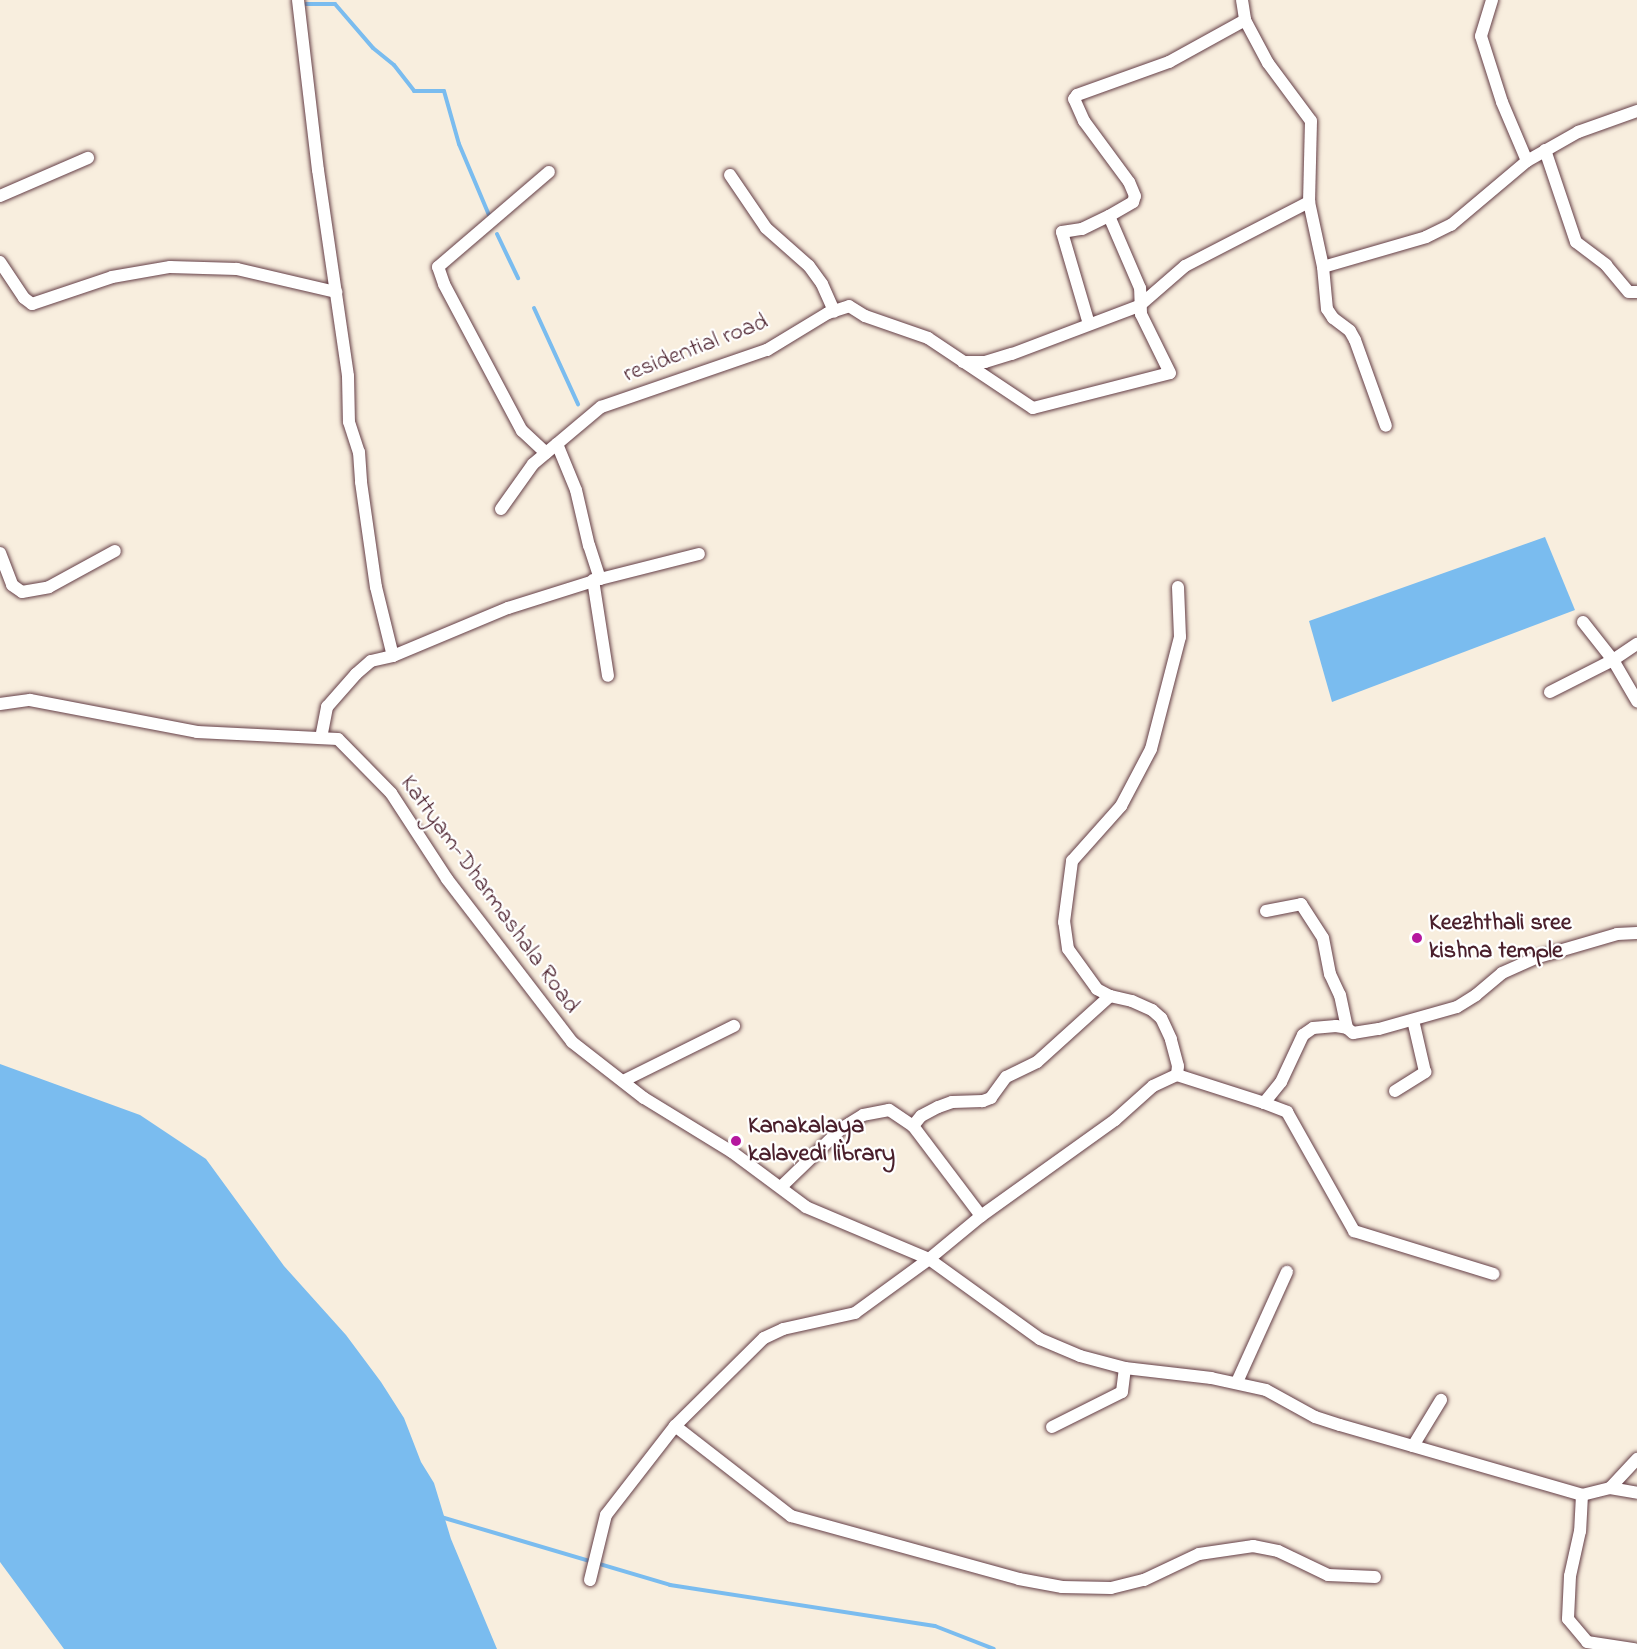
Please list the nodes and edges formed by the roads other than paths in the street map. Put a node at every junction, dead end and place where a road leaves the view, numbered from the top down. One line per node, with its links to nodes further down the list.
1 (298, 0): 16 (street)
2 (1242, 0): 4 (street)
3 (1492, 0): 8 (street)
4 (1245, 20): 12 (street); 13 (street)
5 (1637, 111): 6 (street)
6 (1545, 150): 8 (street); 17 (street)
7 (88, 158): 11 (street)
8 (1527, 161): 15 (street)
9 (549, 172): 24 (street)
10 (730, 175): 19 (street)
11 (0, 196)
12 (1309, 202): 15 (street); 18 (street)
13 (1109, 216): 18 (street); 20 (street)
14 (0, 262): 16 (street)
15 (1323, 267): 22 (street)
16 (336, 292): 33 (street)
17 (1637, 292)
18 (1139, 306): 20 (street); 21 (street)
19 (834, 311): 21 (street); 23 (street, residential road)
20 (1089, 324): 21 (street)
21 (963, 362)
22 (1386, 426)
23 (556, 444): 24 (street, residential road); 29 (street)
24 (546, 453): 25 (street, residential road)
25 (501, 509)
26 (115, 551): 27 (street)
27 (0, 553)
28 (699, 554): 29 (street)
29 (596, 580): 33 (street); 35 (street)
30 (1178, 587): 42 (street)
31 (1583, 622): 34 (street)
32 (1637, 644): 34 (street)
33 (393, 656): 39 (street)
34 (1613, 660): 36 (street); 37 (street)
35 (608, 676)
36 (1550, 692)
37 (1637, 701)
38 (0, 704): 39 (street, Kattyam-Dharmashala Road)
39 (321, 738): 47 (street, Kattyam-Dharmashala Road)
40 (1266, 911): 45 (street)
41 (1637, 933): 43 (street)
42 (1110, 996): 46 (street); 50 (street)
43 (1413, 1020): 45 (street); 48 (street)
44 (734, 1026): 47 (street)
45 (1347, 1028): 49 (street)
46 (1177, 1075): 49 (street); 52 (street)
47 (623, 1081): 51 (street, Kattyam-Dharmashala Road)
48 (1395, 1091)
49 (1264, 1103): 55 (street)
50 (914, 1126): 51 (street); 52 (street)
51 (781, 1187): 53 (street, Kattyam-Dharmashala Road)
52 (981, 1215): 53 (street)
53 (929, 1260): 56 (street, Kattyam-Dharmashala Road); 59 (street)
54 (1287, 1272): 57 (street)
55 (1494, 1274)
56 (1125, 1368): 57 (street, Kattyam-Dharmashala Road); 60 (street)
57 (1238, 1382): 61 (street, Kattyam-Dharmashala Road)
58 (1441, 1400): 61 (street)
59 (675, 1426): 66 (street); 67 (street)
60 (1052, 1427)
61 (1413, 1446): 65 (street, Kattyam-Dharmashala Road)
62 (1637, 1459): 63 (street)
63 (1610, 1488): 64 (street); 65 (street)
64 (1637, 1493)
65 (1582, 1495): 68 (street)
66 (591, 1575)
67 (1375, 1577)
68 (1634, 1649)

